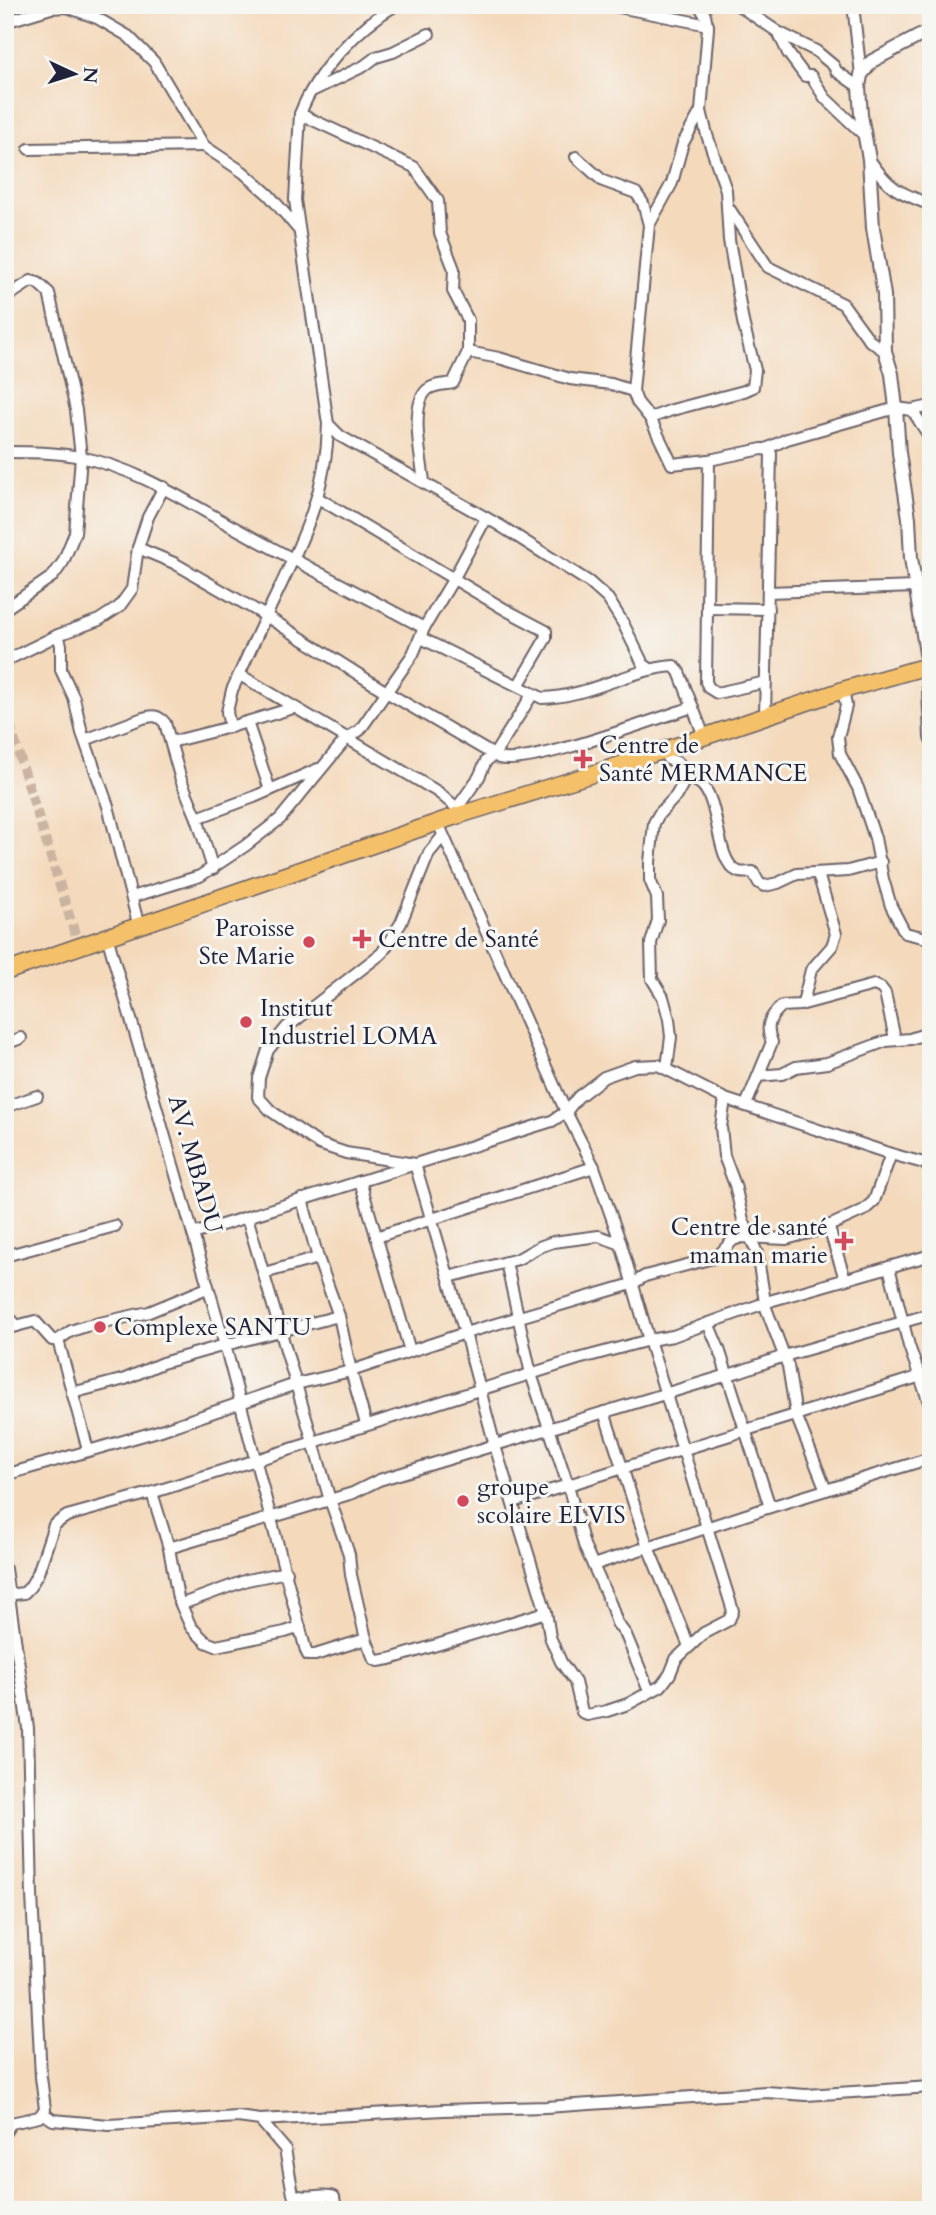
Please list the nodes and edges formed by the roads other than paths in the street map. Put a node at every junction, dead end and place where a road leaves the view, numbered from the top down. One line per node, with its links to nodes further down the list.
1 (396, 5): 12 (street)
2 (609, 5): 7 (street)
3 (699, 5): 7 (street)
4 (738, 5): 9 (street)
5 (853, 5): 11 (street)
6 (5, 22): 16 (street)
7 (708, 25): 13 (street)
8 (931, 30): 11 (street)
9 (778, 32): 11 (street); 15 (street)
10 (429, 33): 12 (street)
11 (860, 81): 15 (street)
12 (311, 91): 14 (street)
13 (701, 111): 20 (street); 22 (street)
14 (300, 114): 23 (street); 26 (street)
15 (864, 135): 19 (street)
16 (204, 146): 17 (street); 23 (street)
17 (29, 149)
18 (576, 157): 22 (street)
19 (869, 159): 21 (street); 25 (street)
20 (727, 205): 25 (street); 31 (street)
21 (931, 205)
22 (649, 225): 27 (street)
23 (298, 230): 32 (street)
24 (5, 298): 36 (street)
25 (885, 351): 29 (street)
26 (468, 352): 27 (street); 38 (street)
27 (633, 391): 31 (street)
28 (931, 406): 30 (street)
29 (896, 408): 30 (street); 34 (street); 46 (street)
30 (912, 410): 33 (street)
31 (650, 418): 37 (street)
32 (328, 424): 38 (street); 40 (street)
33 (931, 439)
34 (766, 449): 37 (street); 47 (street)
35 (5, 452): 36 (street)
36 (81, 457): 39 (street); 49 (street)
37 (709, 460): 48 (street)
38 (424, 482): 41 (street)
39 (164, 487): 42 (street); 43 (street)
40 (318, 498): 43 (street); 44 (street)
41 (486, 518): 44 (street); 56 (street)
42 (138, 548): 51 (street); 53 (street)
43 (294, 558): 51 (street); 52 (street)
44 (454, 578): 52 (street); 59 (street)
45 (931, 582): 46 (street)
46 (916, 587): 47 (street); 55 (street)
47 (768, 592): 50 (street)
48 (707, 608): 50 (street); 58 (street)
49 (5, 609)
50 (768, 609): 58 (street)
51 (266, 616): 57 (street); 61 (street)
52 (422, 633): 59 (street); 61 (street)
53 (58, 635): 54 (street); 71 (street)
54 (5, 661)
55 (930, 665): 60 (main road); 69 (street)
56 (650, 669): 62 (street); 63 (street)
57 (240, 675): 64 (street); 67 (street)
58 (766, 682): 65 (street)
59 (518, 686): 62 (street)
60 (843, 690): 65 (main road); 81 (street)
61 (388, 693): 70 (street); 74 (street)
62 (532, 695): 74 (street)
63 (693, 707): 68 (street); 74 (street)
64 (293, 708): 66 (street); 70 (street)
65 (765, 716): 68 (main road)
66 (247, 722): 67 (street); 77 (street)
67 (230, 727): 72 (street)
68 (704, 736): 73 (main road)
69 (931, 738)
70 (346, 739): 75 (street); 78 (street)
71 (85, 740): 72 (street); 84 (street)
72 (171, 742): 79 (street)
73 (663, 750): 76 (street); 78 (main road)
74 (494, 755): 78 (street)
75 (324, 766): 77 (street); 82 (street)
76 (684, 775): 83 (street); 94 (street)
77 (271, 789): 79 (street)
78 (457, 812): 80 (main road)
79 (197, 818): 82 (street)
80 (440, 829): 85 (main road); 100 (street); 102 (street)
81 (881, 862): 83 (street); 87 (street)
82 (213, 869): 84 (street)
83 (818, 874): 89 (street)
84 (132, 897): 85 (street)
85 (139, 927): 86 (main road)
86 (107, 936): 88 (main road); 111 (street, AV. MBADU)
87 (931, 939)
88 (5, 972)
89 (803, 1003): 92 (street); 95 (street)
90 (931, 1032): 92 (street)
91 (21, 1038): 93 (street)
92 (895, 1039): 95 (street)
93 (5, 1044)
94 (667, 1068): 97 (street); 100 (street)
95 (758, 1076): 98 (street)
96 (37, 1096): 99 (street)
97 (725, 1099): 98 (street); 112 (street)
98 (746, 1105): 101 (street)
99 (5, 1107)
100 (566, 1112): 102 (street); 104 (street)
101 (891, 1154): 103 (street); 109 (street)
102 (415, 1164): 105 (street); 108 (street)
103 (931, 1165)
104 (594, 1167): 108 (street); 114 (street)
105 (359, 1181): 106 (street); 113 (street)
106 (302, 1199): 107 (street); 117 (street)
107 (247, 1217): 111 (street); 120 (street)
108 (432, 1221): 113 (street); 121 (street)
109 (828, 1225): 112 (street); 122 (street)
110 (115, 1226): 116 (street)
111 (193, 1234): 124 (street, AV. MBADU)
112 (749, 1235): 123 (street); 125 (street)
113 (376, 1237): 138 (street)
114 (621, 1244): 118 (street); 123 (street)
115 (931, 1255): 119 (street)
116 (5, 1256)
117 (318, 1258): 120 (street); 128 (street)
118 (506, 1262): 121 (street); 129 (street)
119 (889, 1266): 122 (street); 130 (street)
120 (264, 1273): 133 (street)
121 (449, 1277): 134 (street)
122 (845, 1279): 125 (street)
123 (632, 1283): 129 (street); 136 (street)
124 (207, 1288): 135 (street); 137 (street, AV. MBADU)
125 (765, 1303): 131 (street); 139 (street)
126 (5, 1313): 132 (street)
127 (931, 1314): 130 (street)
128 (339, 1316): 133 (street); 140 (street)
129 (519, 1317): 134 (street); 142 (street)
130 (903, 1322): 139 (street); 144 (street)
131 (708, 1323): 136 (street); 143 (street)
132 (11, 1327): 135 (street)
133 (280, 1331): 137 (street); 145 (street)
134 (465, 1333): 138 (street); 146 (street)
135 (58, 1340): 147 (street)
136 (649, 1340): 142 (street); 148 (street)
137 (225, 1345): 147 (street); 149 (street, AV. MBADU)
138 (410, 1351): 140 (street)
139 (784, 1356): 143 (street); 152 (street)
140 (351, 1371): 145 (street); 153 (street)
141 (931, 1373): 144 (street)
142 (531, 1374): 146 (street); 154 (street)
143 (727, 1374): 148 (street); 155 (street)
144 (918, 1376): 150 (street); 152 (street)
145 (296, 1384): 149 (street); 156 (street)
146 (479, 1390): 153 (street); 157 (street)
147 (72, 1393): 159 (street)
148 (665, 1393): 151 (street); 158 (street)
149 (239, 1404): 159 (street); 161 (street, AV. MBADU)
150 (931, 1408)
151 (604, 1412): 154 (street); 162 (street)
152 (796, 1415): 155 (street); 165 (street)
153 (366, 1424): 156 (street)
154 (550, 1428): 157 (street); 164 (street)
155 (744, 1430): 158 (street); 169 (street)
156 (312, 1442): 161 (street); 167 (street)
157 (495, 1446): 167 (street); 168 (street)
158 (684, 1449): 162 (street); 171 (street)
159 (88, 1450): 163 (street)
160 (931, 1458): 165 (street)
161 (255, 1460): 166 (street); 170 (street, AV. MBADU)
162 (622, 1469): 164 (street); 172 (street)
163 (5, 1475)
164 (568, 1485): 168 (street); 174 (street)
165 (826, 1490): 169 (street)
166 (154, 1492): 173 (street); 177 (street)
167 (330, 1500): 170 (street); 181 (street)
168 (513, 1503): 179 (street)
169 (770, 1507): 171 (street)
170 (271, 1517): 173 (street); 176 (street, AV. MBADU)
171 (708, 1528): 172 (street); 182 (street)
172 (648, 1547): 174 (street); 182 (street)
173 (169, 1548): 178 (street)
174 (593, 1565): 183 (street)
175 (5, 1569): 177 (street)
176 (287, 1572): 178 (street); 180 (street, AV. MBADU)
177 (7, 1595): 185 (street)
178 (182, 1604): 180 (street)
179 (546, 1612): 181 (street); 183 (street)
180 (300, 1627): 181 (street, AV. MBADU)
181 (366, 1639)
182 (689, 1646): 183 (street)
183 (649, 1691)
184 (931, 2087): 186 (street)
185 (44, 2114): 186 (street); 187 (street)
186 (260, 2120): 188 (street)
187 (5, 2132)
188 (336, 2210)

